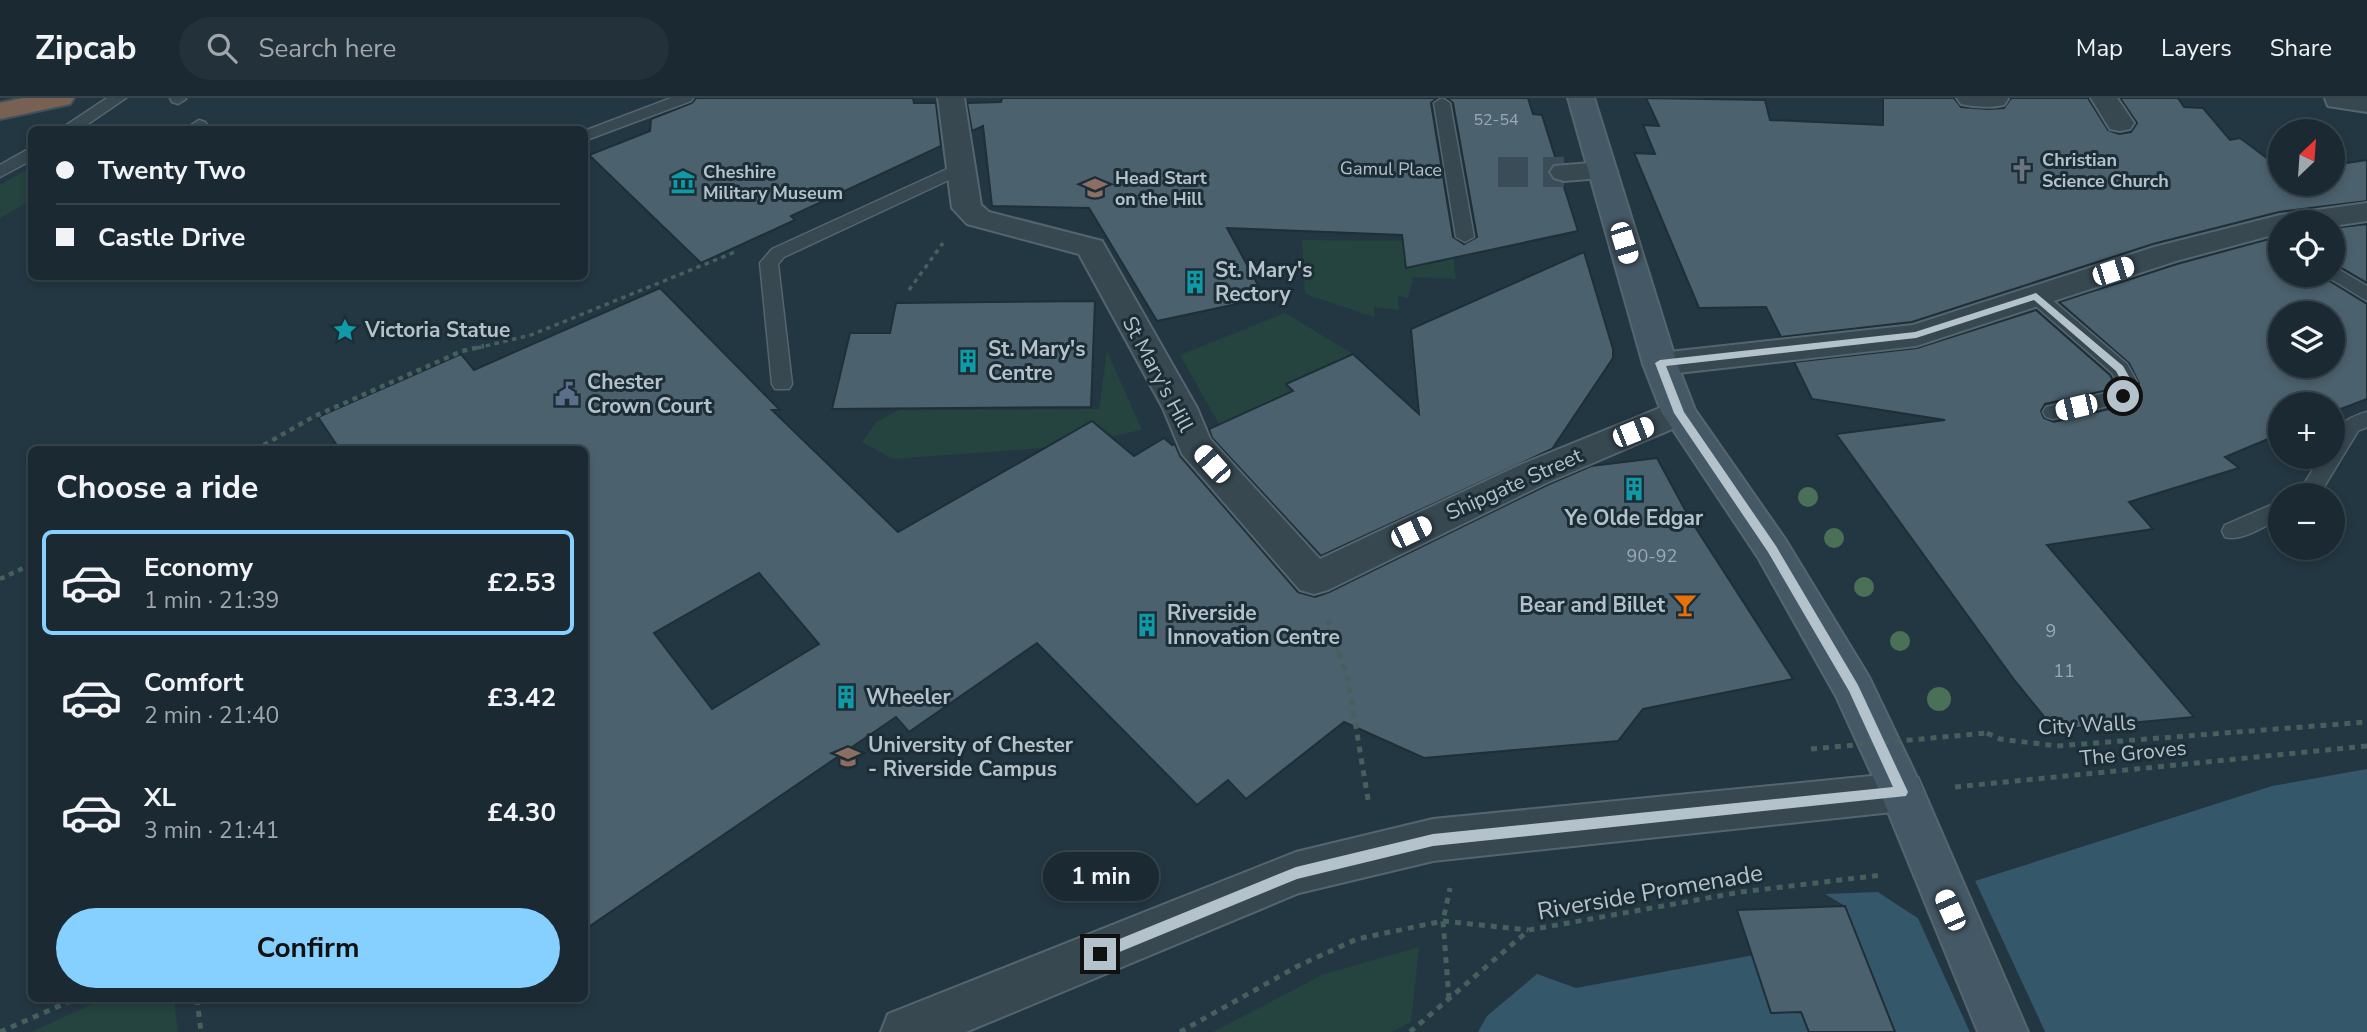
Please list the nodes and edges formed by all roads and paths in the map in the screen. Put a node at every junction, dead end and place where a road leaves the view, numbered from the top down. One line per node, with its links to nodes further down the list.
1 (61, 98): 10 (highway)
2 (118, 98): 12 (lane)
3 (685, 98): 13 (lane)
4 (951, 98): 16 (street)
5 (1581, 98): 18 (street)
6 (2104, 98): 11 (street)
7 (2337, 100): 9 (street)
8 (1442, 103): 17 (lane)
9 (2367, 104)
10 (0, 111)
11 (2120, 123)
12 (73, 126)
13 (588, 135)
14 (28, 154): 19 (lane)
15 (1327, 167): 17 (path, Gamul Place)
16 (960, 168): 23 (street); 32 (lane)
17 (1454, 170): 25 (lane)
18 (1602, 171): 20 (street); 31 (street)
19 (0, 172)
20 (1564, 172)
21 (2367, 212): 22 (street)
22 (2345, 216)
23 (978, 218): 28 (path); 42 (street, St Mary's Hill)
24 (2268, 231): 30 (street)
25 (1465, 237)
26 (736, 252): 37 (path)
27 (2345, 280): 29 (lane)
28 (909, 290)
29 (2367, 295)
30 (2036, 296): 31 (street); 33 (lane)
31 (1660, 363): 34 (street)
32 (782, 384)
33 (2053, 412)
34 (1679, 413): 42 (street, Shipgate Street); 46 (street)
35 (2367, 419): 36 (lane)
36 (2345, 435)
37 (262, 446)
38 (2268, 515): 39 (lane)
39 (2233, 531)
40 (28, 566): 41 (path)
41 (0, 579)
42 (1314, 579): 47 (path)
43 (2367, 722): 45 (path, City Walls, bridge)
44 (2367, 746): 46 (path, The Groves)
45 (1811, 749)
46 (1902, 792): 48 (street); 54 (street)
47 (1366, 796)
48 (1936, 877): 49 (path, Riverside Promenade); 57 (street)
49 (1529, 930): 55 (path); 56 (path, Riverside Promenade)
50 (68, 1002): 52 (path)
51 (197, 1002): 53 (path)
52 (0, 1032)
53 (201, 1032)
54 (906, 1032)
55 (1180, 1032)
56 (1410, 1032)
57 (2003, 1032)

